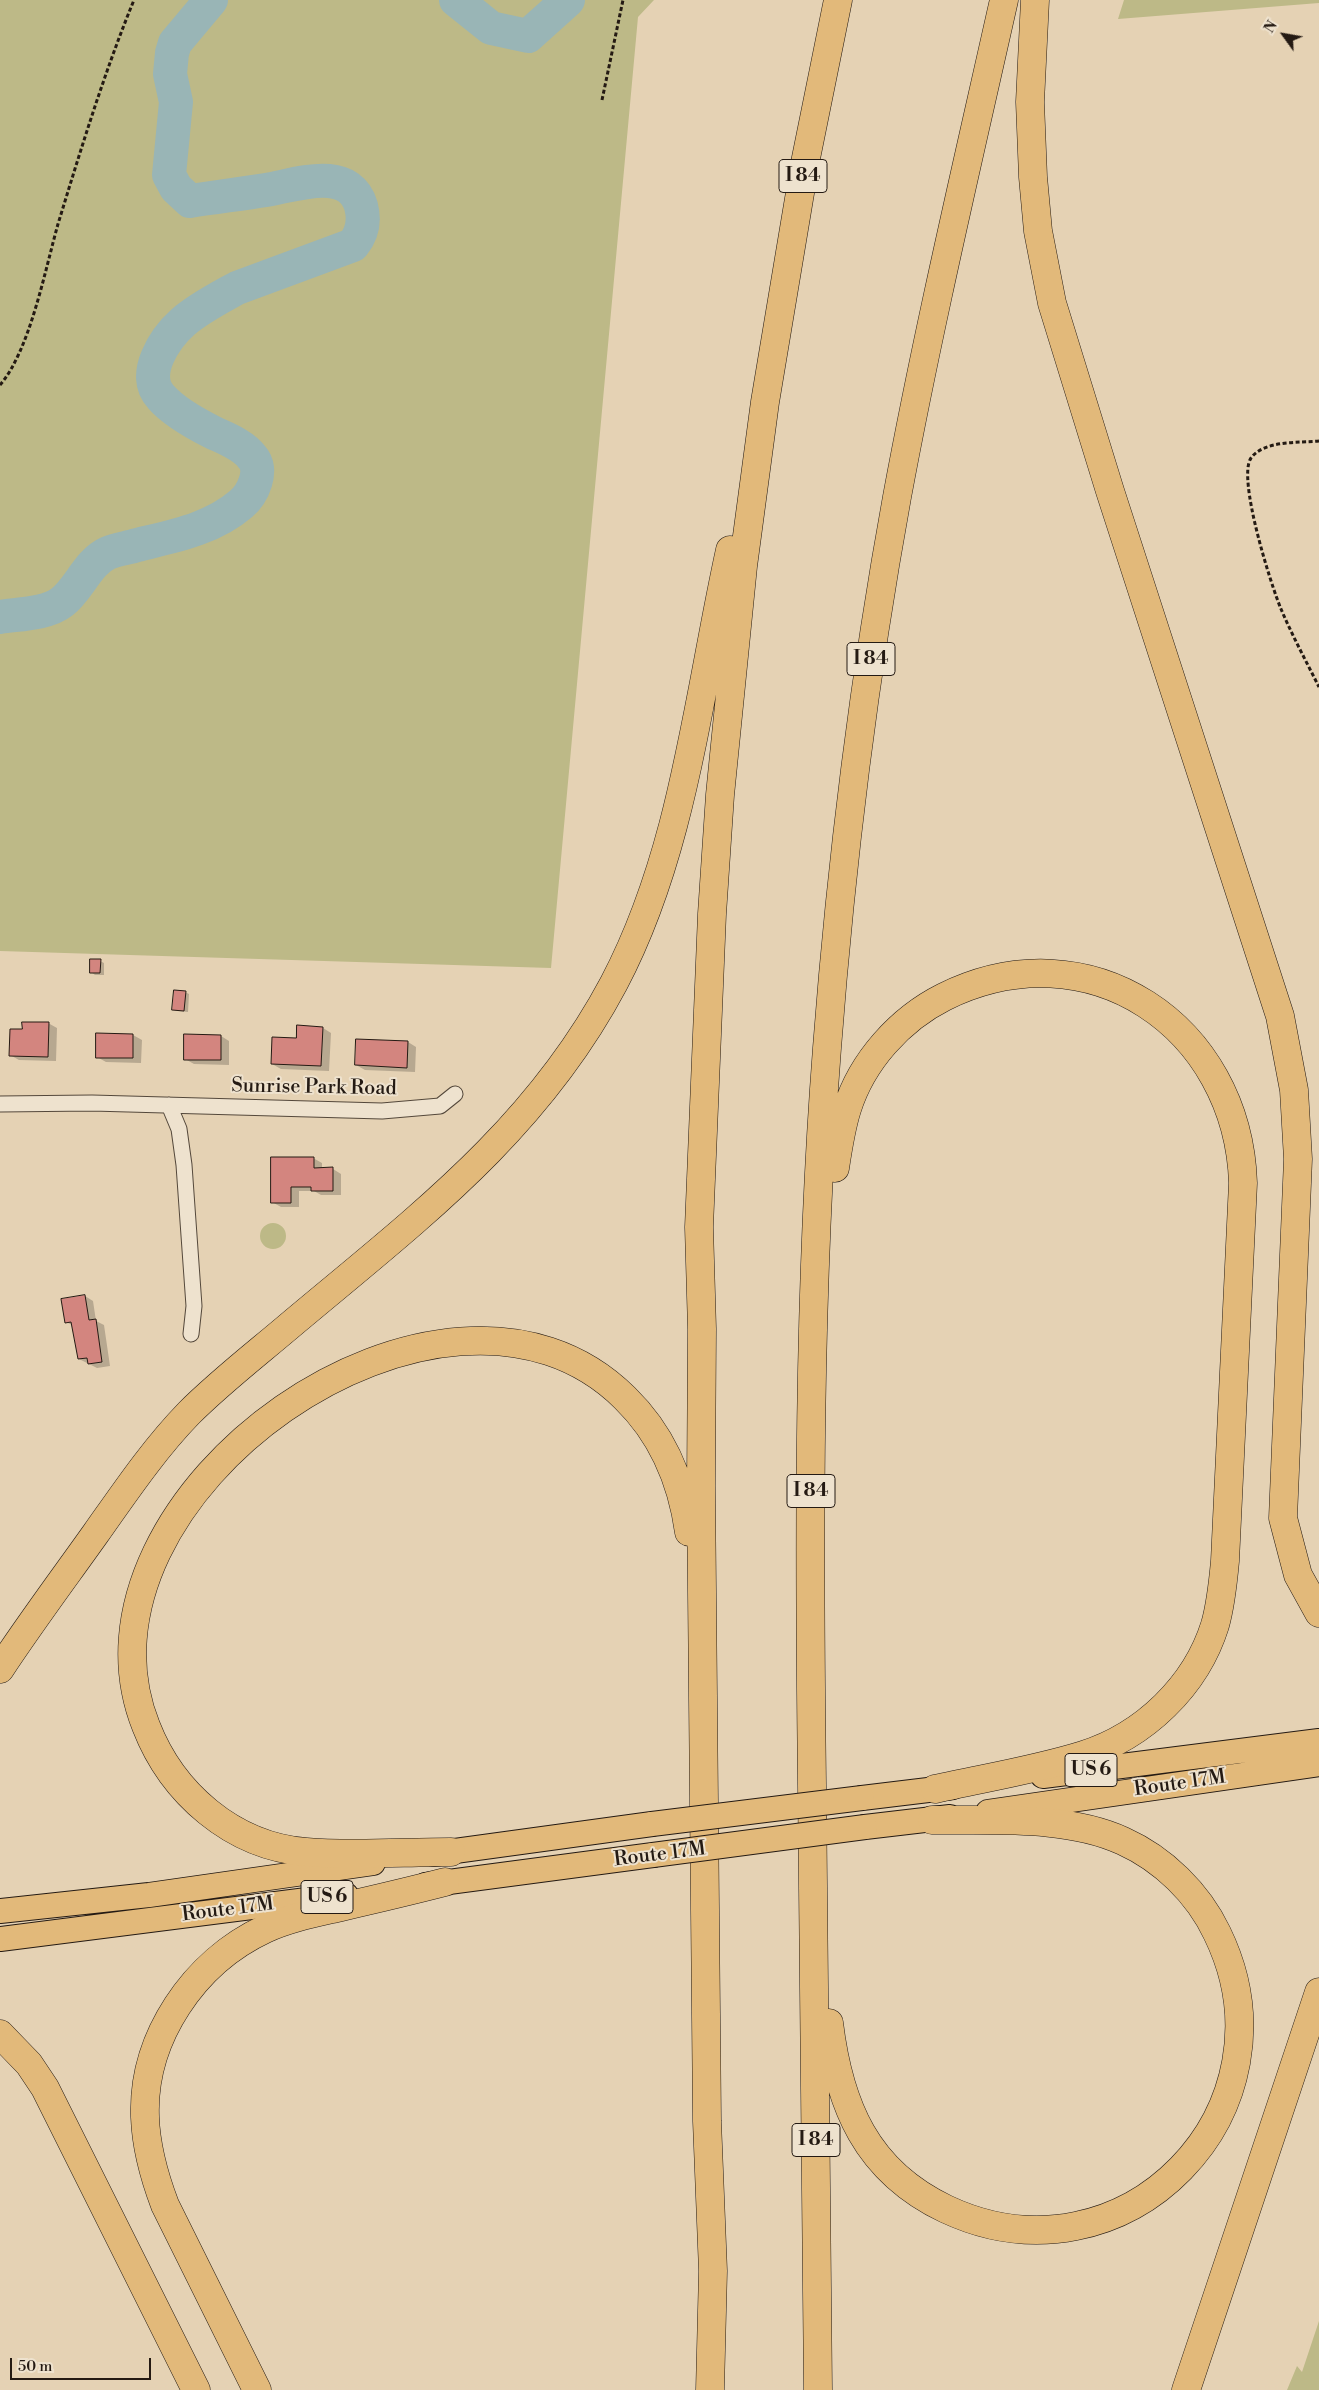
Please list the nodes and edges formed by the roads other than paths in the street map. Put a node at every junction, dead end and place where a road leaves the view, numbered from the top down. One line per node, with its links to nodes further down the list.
1 (838, 0): 4 (highway, I 84)
2 (1004, 0): 8 (highway, I 84)
3 (1035, 0): 10 (highway)
4 (773, 354): 11 (highway, I 84); 12 (highway)
5 (455, 1094): 7 (street, Sunrise Park Road)
6 (0, 1104): 7 (street, Sunrise Park Road)
7 (168, 1105): 9 (street)
8 (813, 1328): 15 (highway); 19 (highway, I 84)
9 (191, 1334)
10 (1319, 1613)
11 (703, 1642): 17 (highway); 24 (highway, I 84)
12 (0, 1668)
13 (1319, 1741): 15 (main road, Route 17M / US 6)
14 (1319, 1764): 16 (main road, Route 17M / US 6)
15 (935, 1789): 17 (main road, Route 17M / US 6, bridge)
16 (932, 1820): 18 (main road, Route 17M / US 6, bridge); 19 (highway)
17 (451, 1852): 20 (main road, Route 17M / US 6)
18 (445, 1882): 21 (main road, Route 17M / US 6); 26 (highway)
19 (813, 1890): 29 (highway, I 84)
20 (0, 1910)
21 (0, 1938)
22 (1319, 1992): 30 (highway)
23 (0, 2034): 25 (highway)
24 (713, 2271): 27 (highway); 28 (highway, I 84)
25 (196, 2390)
26 (257, 2390)
27 (700, 2390)
28 (710, 2390)
29 (818, 2390)
30 (1186, 2390)

